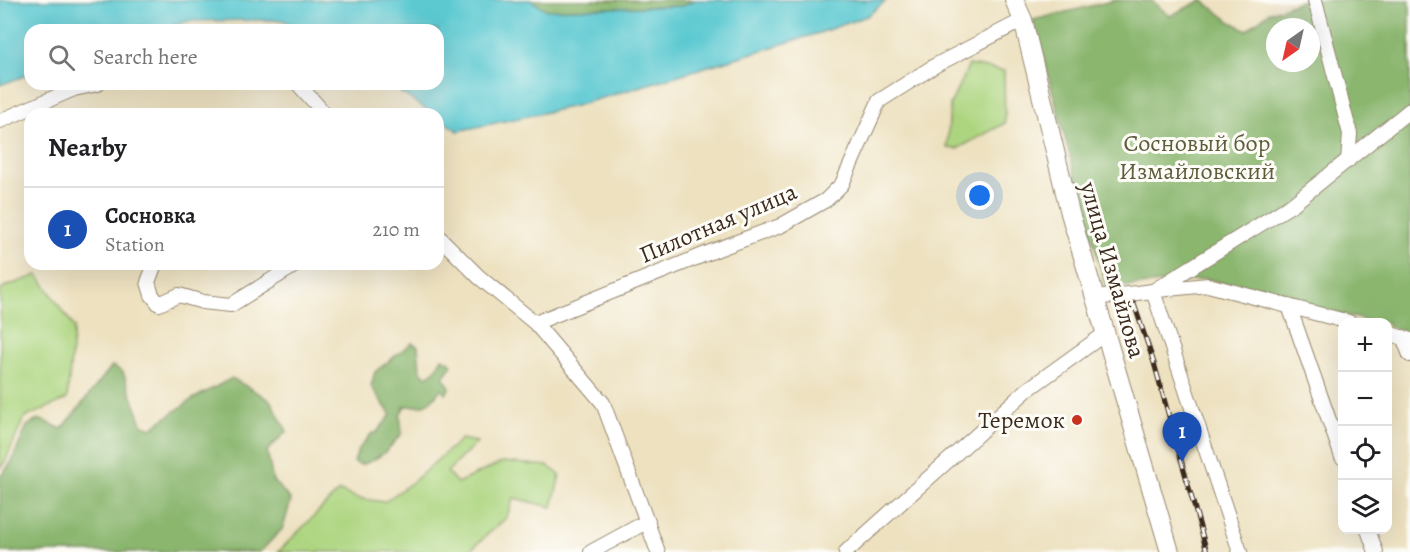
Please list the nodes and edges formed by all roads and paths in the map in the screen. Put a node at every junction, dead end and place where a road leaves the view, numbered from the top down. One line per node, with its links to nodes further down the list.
1 (1014, 0): 3 (main road, улица Измайлова)
2 (1315, 0): 11 (street)
3 (1023, 20): 16 (main road, улица Измайлова); 19 (street, Пилотная улица)
4 (72, 90): 6 (street)
5 (303, 90): 7 (street)
6 (30, 108)
7 (319, 108)
8 (1410, 110): 11 (street)
9 (24, 111): 10 (street)
10 (0, 121)
11 (1348, 161): 15 (street)
12 (444, 242): 19 (street)
13 (152, 270): 14 (street)
14 (287, 270)
15 (1153, 291): 16 (street); 17 (street); 30 (street)
16 (1095, 298): 20 (main road, улица Измайлова)
17 (1289, 306): 18 (street); 23 (street)
18 (1338, 319)
19 (536, 323): 24 (street)
20 (1106, 333): 28 (street); 29 (main road, улица Измайлова)
21 (1406, 339): 22 (street)
22 (1410, 355)
23 (1338, 446)
24 (648, 521): 26 (street); 27 (street)
25 (1369, 534): 31 (street)
26 (591, 552)
27 (658, 552)
28 (846, 552)
29 (1170, 552)
30 (1240, 552)
31 (1376, 552)

